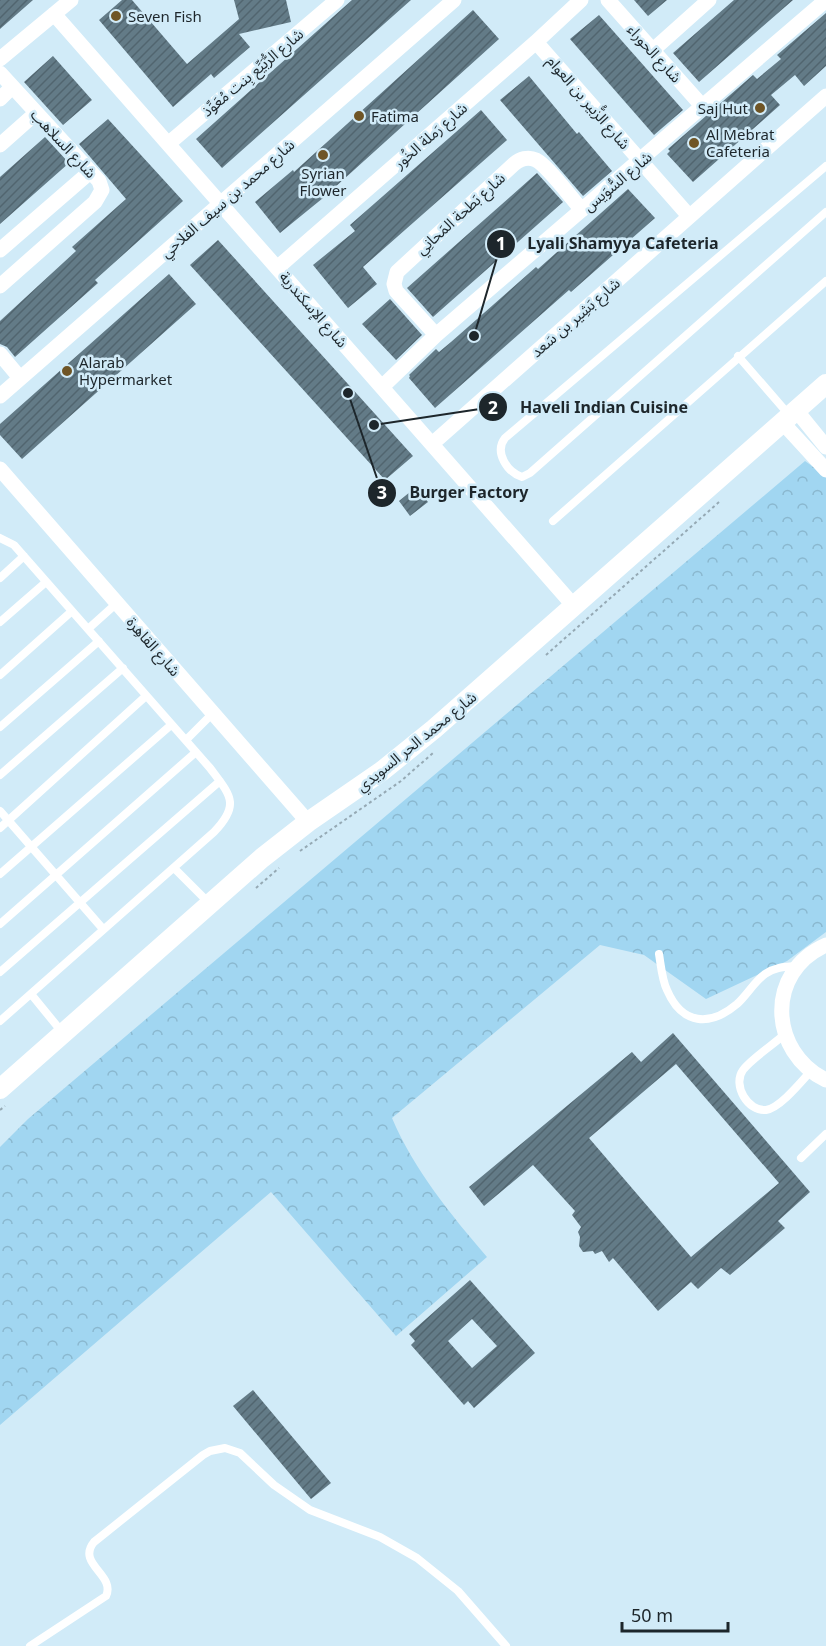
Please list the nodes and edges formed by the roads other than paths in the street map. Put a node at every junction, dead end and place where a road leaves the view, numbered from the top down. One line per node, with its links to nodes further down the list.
1 (71, 0): 8 (street)
2 (336, 0): 18 (street, شارع الرُّبَيِّع بِنت مُعَوِّذ)
3 (454, 0): 23 (street, شارع محمد بن سيف الفلاحي)
4 (581, 0): 9 (street, شارع رَملة الخُور)
5 (608, 0): 10 (street, شارع الحوراء)
6 (709, 0): 10 (street)
7 (816, 3): 16 (street, شارع السُّوَيس)
8 (54, 14): 11 (street); 18 (street, شارع الإسكندرية)
9 (536, 42): 20 (street, شارع الزُّبير بن العوام); 28 (street, شارع رَملة الخُور)
10 (653, 50): 16 (street, شارع الحوراء)
11 (0, 58)
12 (0, 73): 13 (street, شارع السلاهب)
13 (12, 87): 15 (street); 17 (street, شارع السلاهب)
14 (826, 96): 26 (street, شارع بَشِير بن سَعد)
15 (0, 99)
16 (703, 107): 20 (street, شارع السُّوَيس)
17 (36, 113): 19 (street); 22 (street, شارع السلاهب)
18 (168, 144): 23 (street, شارع الإسكندرية)
19 (0, 145)
20 (640, 161): 24 (street, شارع السُّوَيس); 26 (street, شارع الزُّبير بن العوام)
21 (826, 166): 25 (lane)
22 (93, 175): 27 (street); 30 (street, شارع السلاهب)
23 (221, 204): 28 (street, شارع الإسكندرية); 34 (street, شارع محمد بن سيف الفلاحي)
24 (582, 210): 31 (street, شارع السُّوَيس); 31 (street, شارع بَطحة المَحانِي)
25 (826, 212)
26 (689, 216): 39 (street, شارع بَشِير بن سَعد)
27 (0, 250)
28 (277, 268): 36 (street, شارع الإسكندرية)
29 (826, 280): 33 (lane)
30 (0, 286)
31 (436, 335): 36 (street, شارع السُّوَيس)
32 (0, 354): 34 (street)
33 (738, 356): 38 (lane); 43 (lane)
34 (20, 378): 37 (street, شارع محمد بن سيف الفلاحي)
35 (826, 384): 38 (street, شارع محمد الحر السويدي)
36 (382, 387): 39 (street, شارع الإسكندرية)
37 (0, 396)
38 (790, 416): 40 (street); 41 (street); 49 (street, شارع محمد الحر السويدي)
39 (432, 444): 49 (street, شارع الإسكندرية)
40 (826, 447)
41 (824, 463)
42 (0, 469): 48 (street, شارع القاهِرة)
43 (553, 521)
44 (0, 538): 45 (lane)
45 (24, 556): 46 (lane); 47 (lane)
46 (0, 578)
47 (46, 582): 50 (lane); 51 (lane)
48 (117, 603): 52 (lane); 57 (street, شارع القاهِرة)
49 (573, 604): 66 (street, شارع محمد الحر السويدي)
50 (72, 611): 52 (lane); 55 (lane)
51 (0, 622)
52 (88, 628): 53 (lane)
53 (99, 641): 54 (lane); 59 (lane)
54 (123, 668): 56 (lane); 62 (lane)
55 (0, 675)
56 (146, 696): 58 (lane); 65 (lane)
57 (213, 713): 60 (lane); 66 (street, شارع القاهِرة)
58 (171, 725): 60 (lane); 68 (lane)
59 (0, 727)
60 (186, 740): 61 (lane)
61 (196, 752): 63 (lane); 71 (lane)
62 (0, 775)
63 (220, 781): 69 (lane); 72 (lane)
64 (0, 812): 65 (lane)
65 (8, 821): 67 (lane); 68 (lane)
66 (308, 822): 73 (street, شارع محمد الحر السويدي)
67 (0, 828)
68 (31, 847): 70 (lane); 71 (lane)
69 (174, 868): 73 (lane); 75 (lane)
70 (0, 874)
71 (56, 876): 72 (lane); 74 (lane)
72 (79, 903): 75 (lane); 79 (lane)
73 (209, 903): 82 (street, شارع محمد الحر السويدي)
74 (0, 924)
75 (103, 929): 80 (lane)
76 (826, 945): 78 (street)
77 (659, 954): 78 (lane)
78 (799, 966): 83 (street)
79 (0, 972)
80 (31, 993): 81 (lane); 82 (lane)
81 (0, 1021)
82 (63, 1034): 86 (street, شارع محمد الحر السويدي)
83 (785, 1034): 84 (street); 84 (lane)
84 (812, 1071): 85 (street)
85 (826, 1080)
86 (0, 1089)
87 (826, 1134): 88 (lane)
88 (801, 1158)
89 (30, 1646): 90 (lane)
90 (506, 1646)

